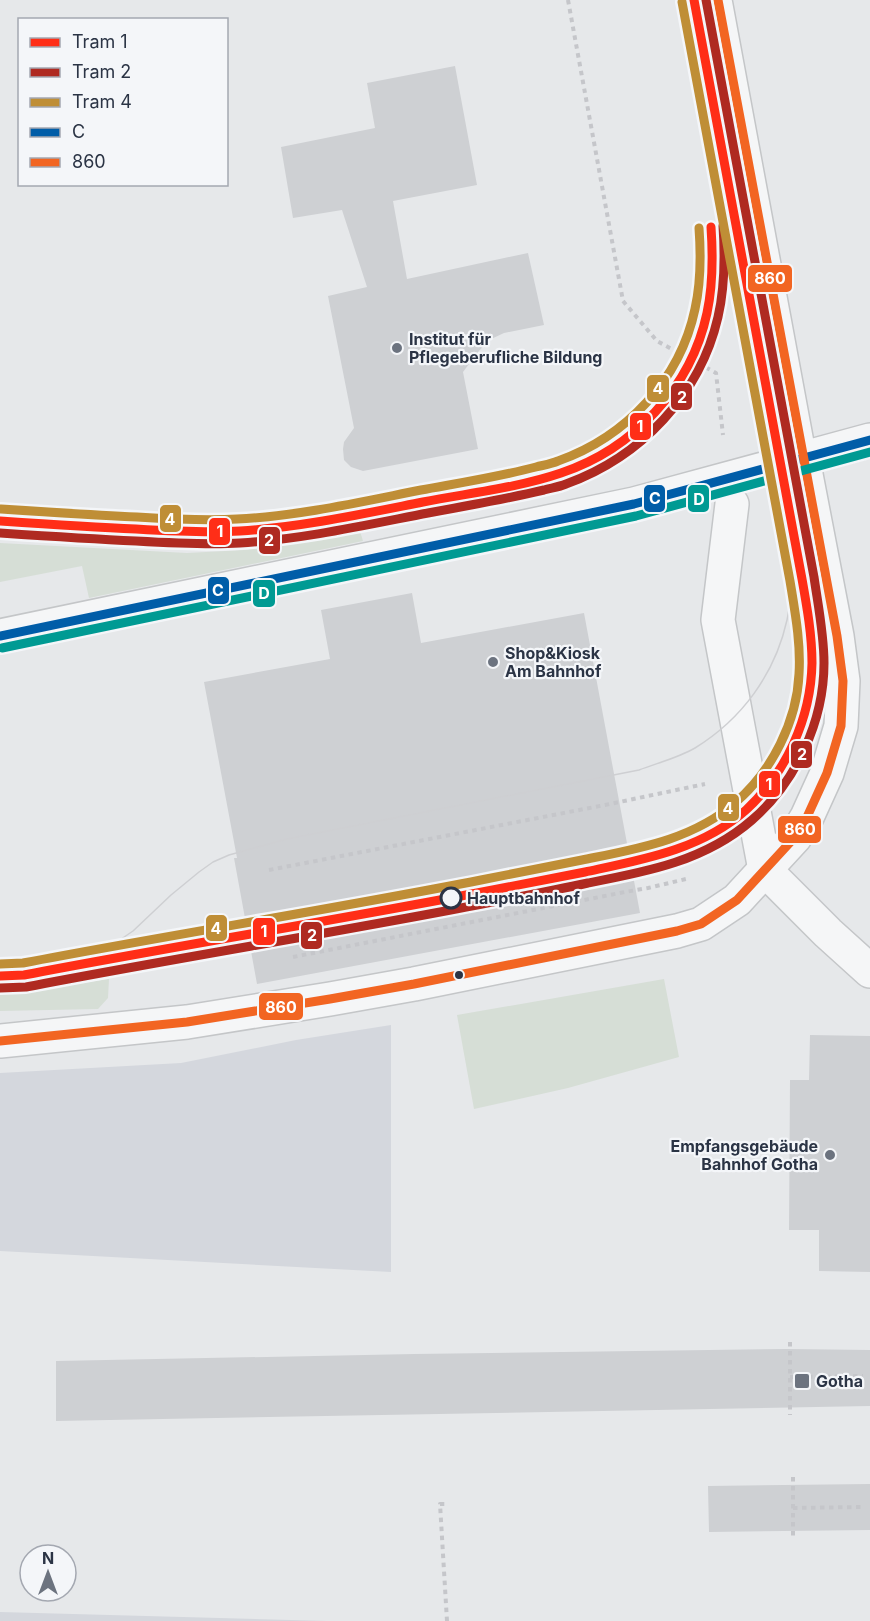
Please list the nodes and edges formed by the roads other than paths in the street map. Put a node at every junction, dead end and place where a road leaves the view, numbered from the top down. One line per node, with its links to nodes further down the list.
1 (718, 0): 3 (lane)
2 (870, 440): 3 (street)
3 (803, 459): 4 (street); 6 (street)
4 (730, 491): 5 (street); 6 (street)
5 (0, 636)
6 (765, 870): 7 (street); 8 (street)
7 (870, 971)
8 (0, 1041)

